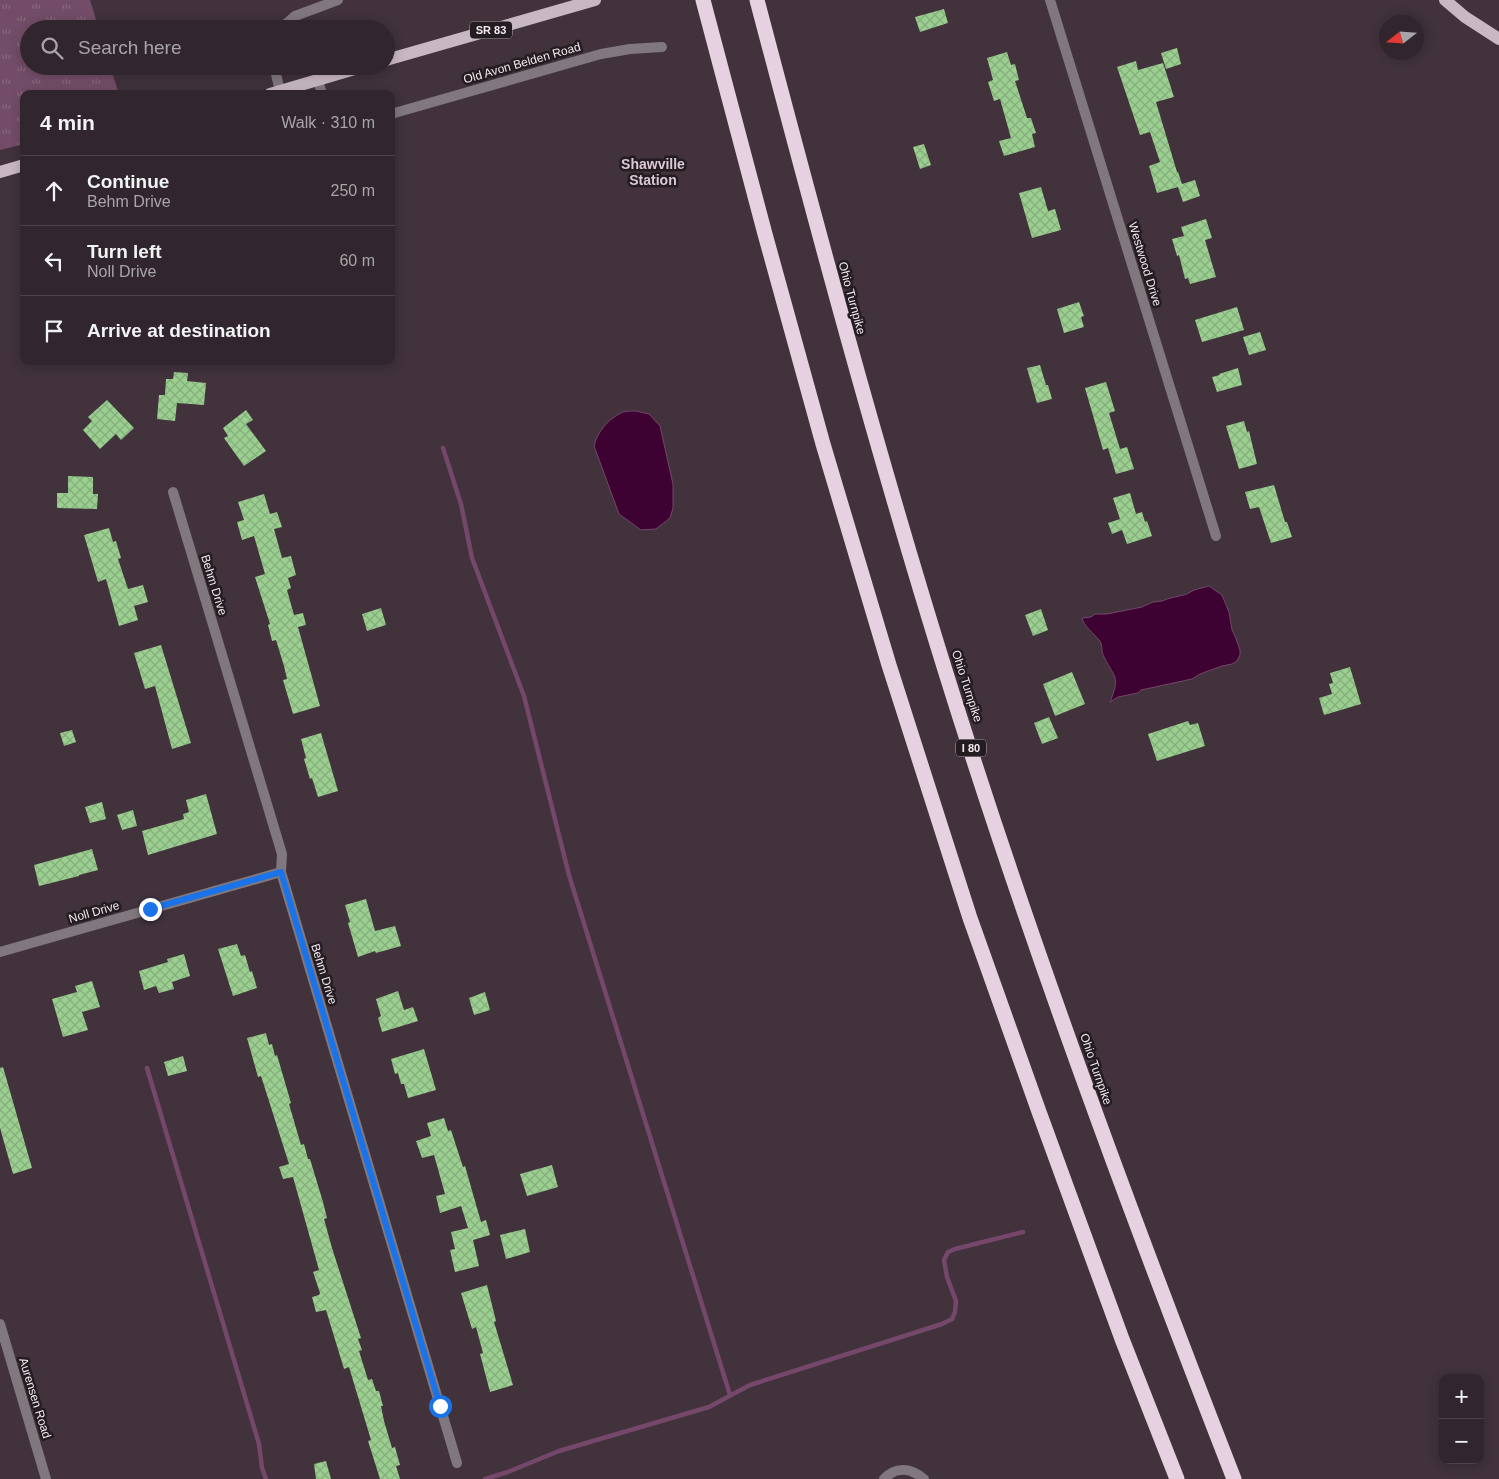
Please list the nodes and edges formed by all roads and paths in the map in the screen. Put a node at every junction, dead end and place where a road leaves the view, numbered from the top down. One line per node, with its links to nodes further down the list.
1 (338, 0): 7 (street)
2 (595, 0): 10 (main road, SR 83)
3 (703, 0): 29 (highway)
4 (757, 0): 30 (highway, Ohio Turnpike / I 80)
5 (1050, 0): 21 (street, Westwood Drive)
6 (1444, 0): 8 (main road)
7 (290, 20)
8 (1499, 39)
9 (662, 47): 17 (street, Old Avon Belden Road)
10 (395, 57)
11 (274, 75): 14 (street)
12 (335, 75): 13 (main road)
13 (318, 80): 15 (main road); 16 (street)
14 (275, 90)
15 (282, 90)
16 (321, 90)
17 (395, 113)
18 (20, 166): 19 (main road)
19 (0, 172)
20 (173, 492): 22 (street, Behm Drive)
21 (1216, 536)
22 (281, 872): 23 (street, Noll Drive); 25 (street, Behm Drive)
23 (0, 952)
24 (0, 1324): 26 (street, Aurensen Road)
25 (458, 1463)
26 (46, 1479)
27 (884, 1479): 28 (street)
28 (924, 1479)
29 (1177, 1479)
30 (1234, 1479)

